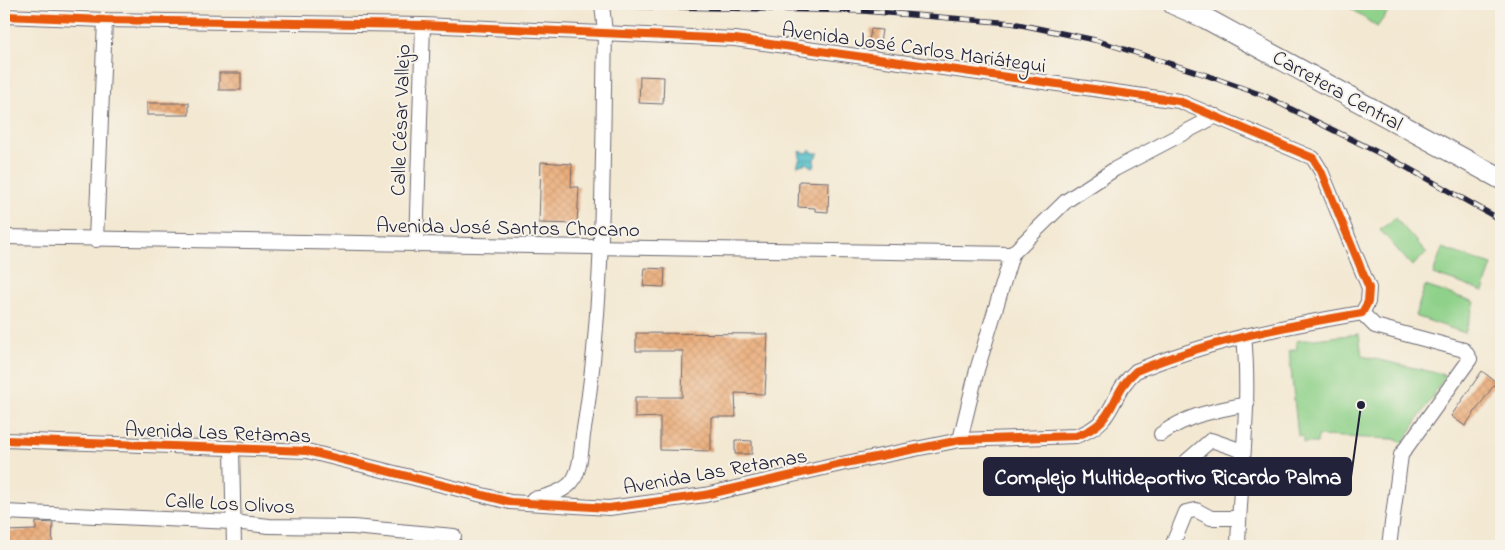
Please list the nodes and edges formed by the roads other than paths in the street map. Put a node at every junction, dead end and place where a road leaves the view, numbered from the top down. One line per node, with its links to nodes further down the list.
1 (602, 4): 6 (street)
2 (1173, 4): 8 (highway, Carretera Central)
3 (4, 16): 4 (street, Avenida José Carlos Mariátegui)
4 (105, 20): 5 (street, Avenida José Carlos Mariátegui); 10 (street)
5 (423, 25): 6 (street, Avenida José Carlos Mariátegui); 11 (street, Calle César Vallejo)
6 (605, 33): 7 (street, Avenida José Carlos Mariátegui); 12 (street)
7 (1216, 116): 13 (street); 14 (street, Avenida José Carlos Mariátegui)
8 (1501, 179)
9 (4, 237): 10 (street, Avenida José Santos Chocano)
10 (96, 240): 11 (street, Avenida José Santos Chocano)
11 (416, 245): 12 (street, Avenida José Santos Chocano)
12 (600, 248): 13 (street, Avenida José Santos Chocano); 23 (street)
13 (1012, 254): 19 (street)
14 (1364, 311): 15 (street, Avenida Las Retamas); 31 (street)
15 (1244, 336): 16 (street); 19 (street, Avenida Las Retamas)
16 (1247, 404): 17 (street); 21 (street)
17 (1161, 434)
18 (4, 440): 20 (street, Avenida Las Retamas)
19 (960, 440): 23 (street, Avenida Las Retamas)
20 (232, 449): 23 (street, Avenida Las Retamas); 26 (street)
21 (1244, 451): 22 (street); 25 (street)
22 (1181, 466)
23 (510, 502)
24 (4, 512): 26 (street, Calle Los Olivos)
25 (1239, 518): 29 (street); 30 (street)
26 (233, 522): 27 (street, Calle Los Olivos); 28 (street)
27 (454, 536)
28 (234, 546)
29 (1172, 546)
30 (1238, 546)
31 (1388, 546)

